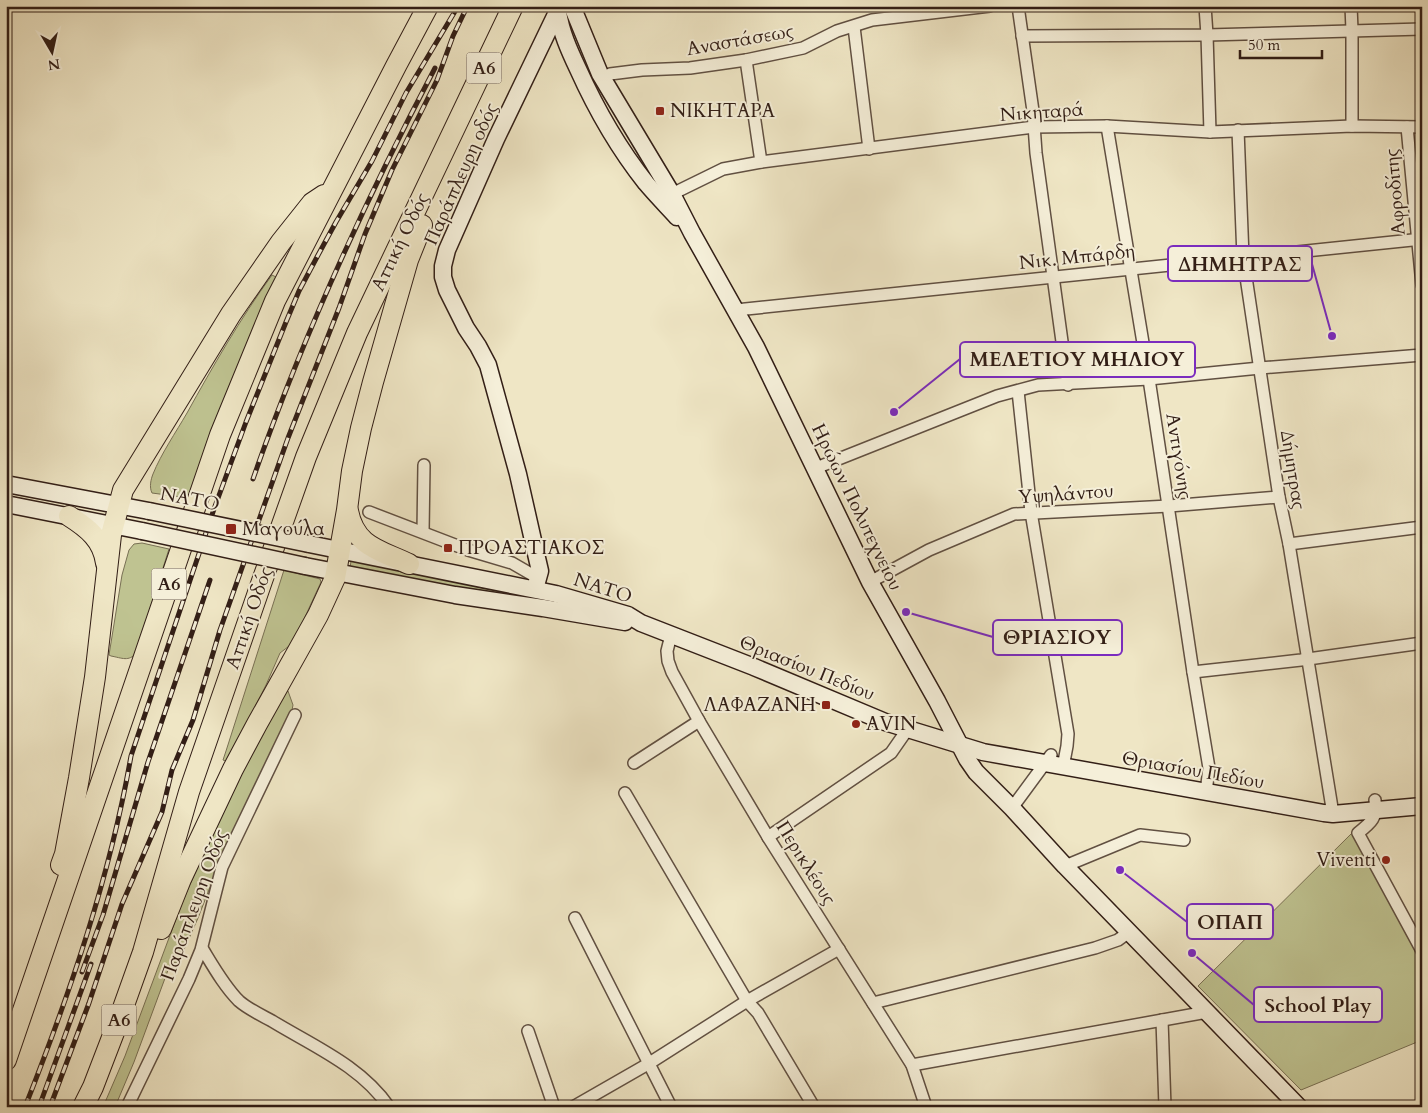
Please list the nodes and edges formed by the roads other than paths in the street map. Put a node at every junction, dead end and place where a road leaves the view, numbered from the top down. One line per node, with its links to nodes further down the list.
1 (428, 6): 29 (highway, Α6)
2 (513, 6): 24 (highway, Αττική Οδός / Α6)
3 (584, 6): 18 (main road)
4 (990, 6): 9 (street, Αναστάσεως)
5 (1018, 6): 14 (street)
6 (1205, 6): 13 (street)
7 (1351, 6): 12 (street)
8 (563, 8): 15 (main road, Παράπλευρη οδός); 16 (main road); 30 (main road, Ηρώων Πολυτεχνείου)
9 (957, 9): 10 (street, Αναστάσεως)
10 (854, 27): 17 (street, Αναστάσεως); 27 (street)
11 (1422, 29): 12 (street)
12 (1352, 30): 13 (street); 20 (street)
13 (1207, 35): 14 (street); 26 (street)
14 (1022, 36): 21 (street)
15 (544, 39): 16 (main road); 63 (main road, Παράπλευρη οδός)
16 (567, 46): 31 (main road)
17 (746, 60): 18 (street, Αναστάσεως); 28 (street)
18 (610, 74): 30 (main road)
19 (1107, 126): 21 (street, Νικηταρά); 26 (street, Νικηταρά); 34 (street, Αντιγόνης)
20 (1352, 126): 22 (street, Νικηταρά); 25 (street, Νικηταρά)
21 (1034, 127): 27 (street, Νικηταρά); 35 (street)
22 (1406, 127): 23 (street, Νικηταρά); 32 (street, Αφροδίτης)
23 (1422, 127)
24 (454, 129): 50 (highway); 90 (highway, Αττική Οδός / Α6)
25 (1238, 130): 26 (street, Νικηταρά); 33 (street, Δήμητρας)
26 (1210, 132)
27 (869, 149): 28 (street, Νικηταρά)
28 (761, 162): 30 (street, Νικηταρά)
29 (333, 187): 48 (highway); 91 (highway, Α6)
30 (672, 194): 31 (main road, Ηρώων Πολυτεχνείου)
31 (692, 233): 37 (main road, Ηρώων Πολυτεχνείου)
32 (1419, 239): 33 (street, Νικ. Μπάρδη); 36 (street, Αφροδίτης)
33 (1243, 257): 34 (street, Νικ. Μπάρδη); 39 (street, Δήμητρας)
34 (1130, 269): 35 (street, Νικ. Μπάρδη); 40 (street, Αντιγόνης)
35 (1054, 277): 37 (street, Νικ. Μπάρδη); 41 (street)
36 (1422, 284)
37 (736, 310): 44 (main road, Ηρώων Πολυτεχνείου)
38 (1422, 355): 39 (street)
39 (1260, 368): 40 (street); 46 (street, Δήμητρας)
40 (1150, 379): 41 (street); 49 (street, Αντιγόνης)
41 (1068, 385): 42 (street)
42 (1018, 391): 44 (street); 52 (street)
43 (424, 465): 56 (street)
44 (816, 468): 62 (main road, Ηρώων Πολυτεχνείου)
45 (6, 484): 48 (main road, ΝΑΤΟ)
46 (1279, 497): 49 (street, Υψηλάντου); 57 (street, Δήμητρας)
47 (6, 504): 53 (main road, ΝΑΤΟ)
48 (119, 505): 54 (highway); 58 (main road, ΝΑΤΟ, bridge)
49 (1169, 506): 52 (street, Υψηλάντου); 68 (street, Αντιγόνης)
50 (347, 510): 58 (highway); 59 (highway)
51 (369, 512): 56 (street)
52 (1031, 512): 62 (street, Υψηλάντου); 73 (street)
53 (69, 516): 54 (main road, ΝΑΤΟ); 60 (highway)
54 (114, 525): 60 (highway); 61 (main road, ΝΑΤΟ, bridge)
55 (1422, 527): 57 (street)
56 (423, 532): 63 (street)
57 (1289, 544): 67 (street, Δήμητρας)
58 (340, 550): 59 (main road, ΝΑΤΟ); 61 (highway)
59 (409, 564): 63 (main road, ΝΑΤΟ)
60 (107, 570): 91 (highway)
61 (337, 573): 64 (main road, ΝΑΤΟ); 90 (highway)
62 (870, 582): 72 (main road, Ηρώων Πολυτεχνείου)
63 (536, 584): 64 (main road, ΝΑΤΟ)
64 (641, 623): 65 (main road, Θριασίου Πεδίου)
65 (671, 635): 70 (street, Περικλέους); 71 (main road, Θριασίου Πεδίου)
66 (1422, 643): 67 (street)
67 (1304, 660): 68 (street); 81 (street, Δήμητρας)
68 (1193, 672): 75 (street, Αντιγόνης)
69 (295, 716): 87 (street, Παράπλευρη Οδός)
70 (699, 721): 74 (street); 82 (street, Περικλέους)
71 (907, 730): 72 (main road, Θριασίου Πεδίου); 82 (street)
72 (960, 746): 73 (main road, Θριασίου Πεδίου); 80 (main road, Ηρώων Πολυτεχνείου)
73 (1056, 761): 75 (main road, Θριασίου Πεδίου); 80 (street)
74 (634, 763)
75 (1207, 787): 81 (main road, Θριασίου Πεδίου)
76 (625, 793): 92 (street)
77 (1422, 796): 78 (main road, Θριασίου Πεδίου)
78 (1376, 805): 79 (main road, Θριασίου Πεδίου); 81 (main road, Θριασίου Πεδίου); 89 (street)
79 (1422, 806)
80 (1012, 808): 84 (main road, Ηρώων Πολυτεχνείου)
81 (1332, 809)
82 (768, 837): 88 (street, Περικλέους)
83 (1184, 840): 84 (street)
84 (1064, 866): 86 (main road, Ηρώων Πολυτεχνείου)
85 (575, 918): 98 (street)
86 (1129, 932): 93 (street); 94 (main road, Ηρώων Πολυτεχνείου)
87 (202, 948): 101 (street, Παράπλευρη Οδός); 102 (street)
88 (839, 949): 92 (street); 93 (street, Περικλέους)
89 (1422, 951)
90 (143, 952): 100 (highway, Αττική Οδός / Α6)
91 (30, 991): 97 (highway, Α6)
92 (747, 1001): 98 (street); 106 (street)
93 (873, 1003): 99 (street, Περικλέους)
94 (1207, 1012): 95 (street); 109 (main road, Ηρώων Πολυτεχνείου)
95 (1162, 1020): 99 (street); 108 (street)
96 (528, 1031): 103 (street)
97 (6, 1060)
98 (648, 1064): 104 (street); 105 (street)
99 (912, 1065): 107 (street, Περικλέους)
100 (83, 1107)
101 (126, 1107)
102 (389, 1107)
103 (554, 1107)
104 (573, 1107)
105 (671, 1107)
106 (814, 1107)
107 (926, 1107)
108 (1165, 1107)
109 (1299, 1107)

